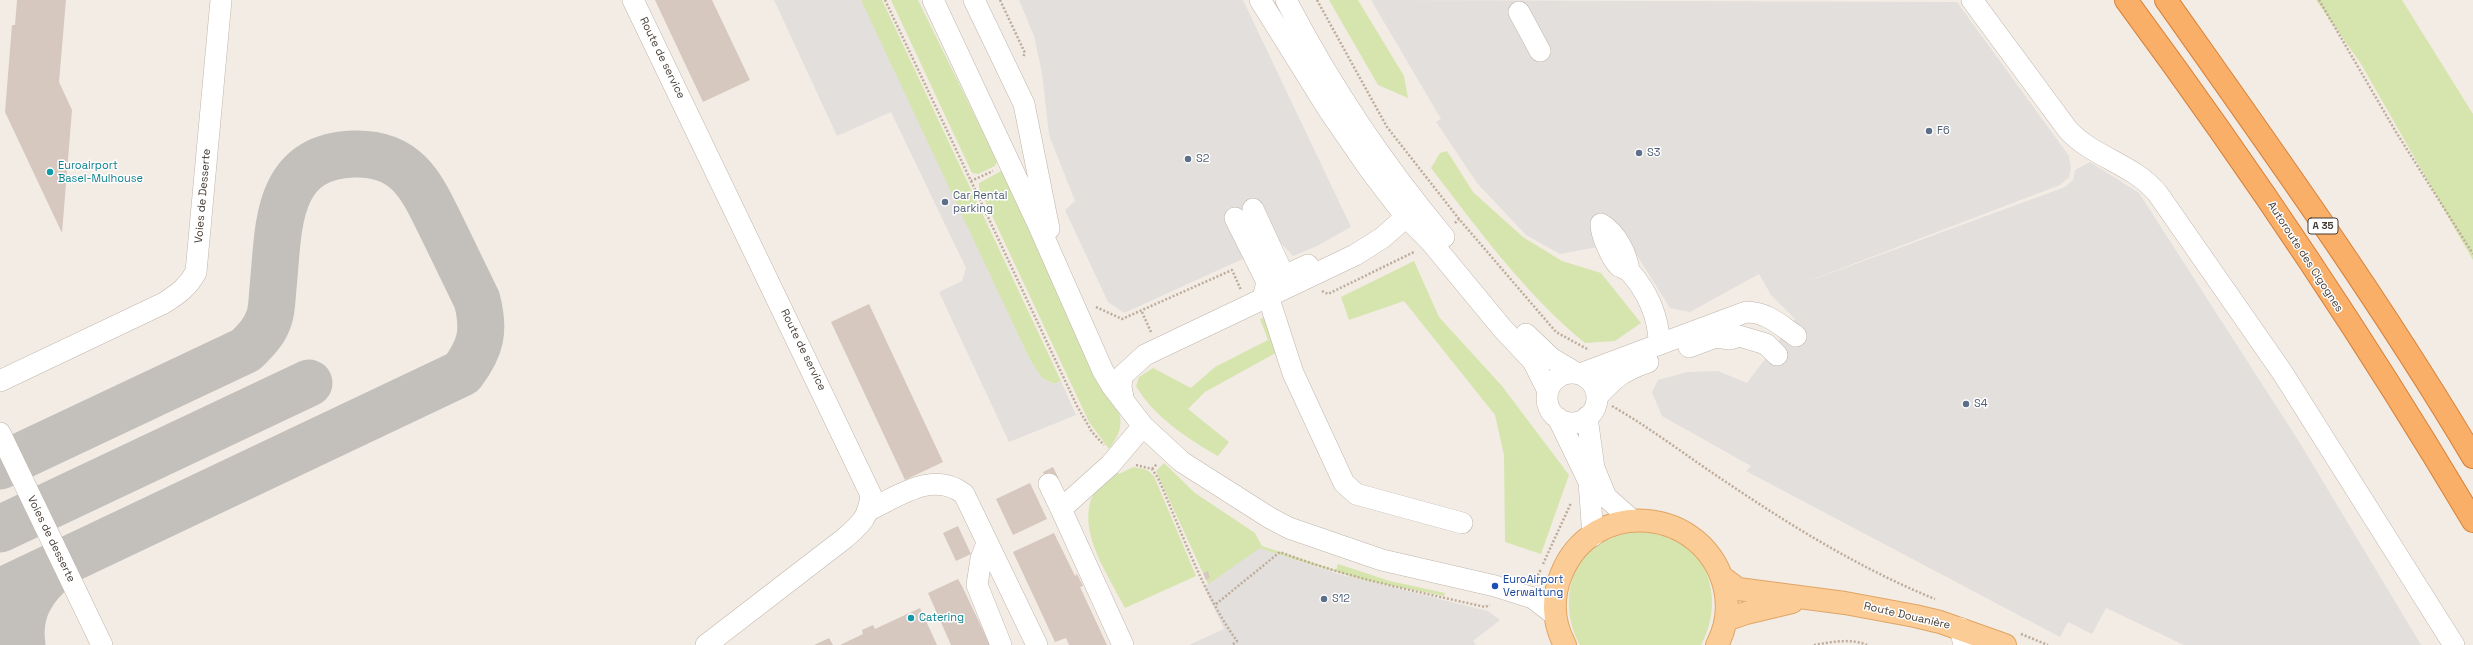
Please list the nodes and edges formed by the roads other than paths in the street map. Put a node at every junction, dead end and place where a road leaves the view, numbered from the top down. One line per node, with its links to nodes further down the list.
1 (221, 0): 24 (street, Voies de Desserte)
2 (633, 0): 34 (street, Route de service)
3 (933, 0): 17 (street)
4 (974, 0): 17 (street)
5 (1260, 0): 12 (street)
6 (1286, 0): 12 (street)
7 (1972, 0): 53 (street)
8 (2126, 0): 36 (highway, Autoroute des Cigognes / A 35)
9 (2166, 0): 31 (highway, A 35)
10 (1519, 12): 11 (street)
11 (1540, 51)
12 (1413, 213): 14 (street); 15 (street)
13 (1601, 224): 19 (street)
14 (1431, 242): 23 (street); 25 (street)
15 (1355, 255): 16 (street); 16 (street)
16 (1263, 298): 20 (street); 37 (street)
17 (1080, 301): 22 (street)
18 (1722, 332): 18 (street); 19 (street); 21 (street)
19 (1659, 343): 21 (street)
20 (1145, 355): 22 (street); 26 (street)
21 (1612, 369): 23 (street); 27 (street)
22 (1103, 370): 26 (street)
23 (1578, 373): 25 (street); 27 (street)
24 (0, 381)
25 (1548, 391): 28 (street)
26 (1124, 402): 29 (street)
27 (1600, 408): 28 (street); 35 (street)
28 (1558, 418): 38 (street)
29 (1143, 426): 33 (street); 42 (street)
30 (0, 433): 47 (street, Voies de desserte)
31 (2473, 457)
32 (1049, 484): 33 (street)
33 (1061, 509): 50 (street)
34 (869, 510): 39 (street); 46 (street)
35 (1632, 520): 38 (main road); 40 (main road)
36 (2473, 521)
37 (1462, 523)
38 (1592, 536): 42 (main road)
39 (988, 543): 48 (street); 49 (street)
40 (1722, 577): 41 (main road, Route Douanière); 43 (main road)
41 (1806, 599): 43 (main road, Route Douanière); 44 (main road, Route Douanière)
42 (1555, 615): 51 (main road)
43 (1726, 620): 52 (main road)
44 (1962, 637): 45 (main road, Route Douanière)
45 (2009, 638)
46 (715, 642)
47 (102, 645)
48 (1001, 645)
49 (1038, 645)
50 (1123, 645)
51 (1565, 645)
52 (1717, 645)
53 (2454, 645)

